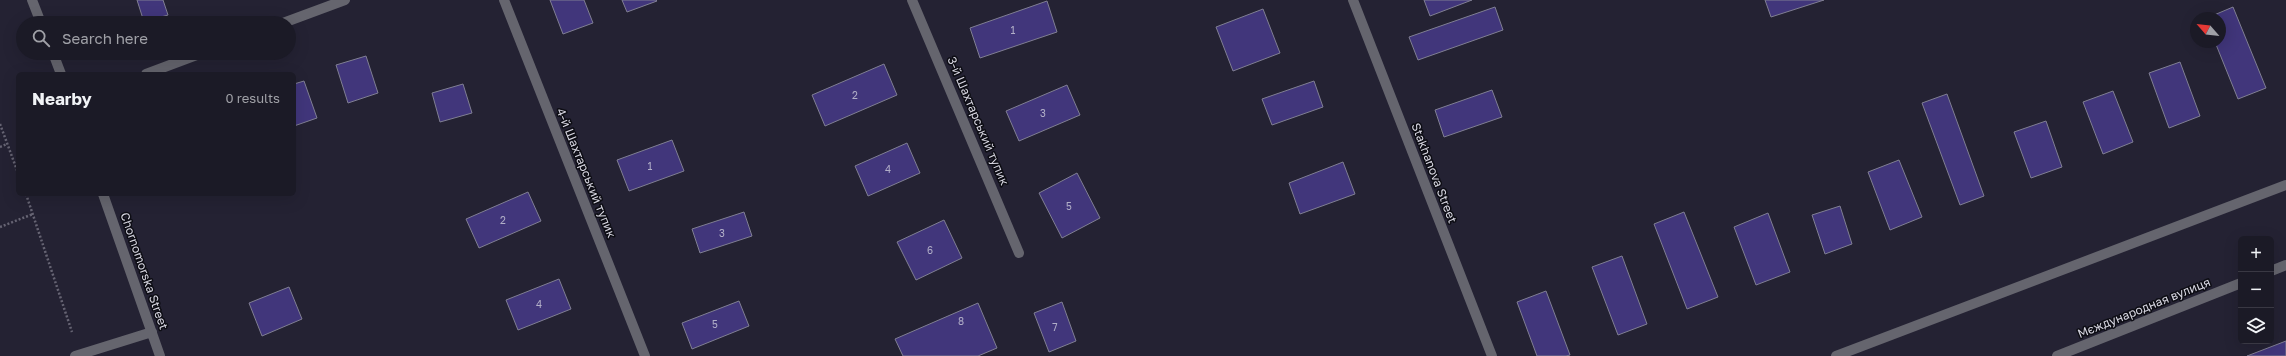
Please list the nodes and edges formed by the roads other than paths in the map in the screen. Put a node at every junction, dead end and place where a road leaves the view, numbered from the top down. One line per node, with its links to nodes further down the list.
1 (32, 0): 6 (street)
2 (345, 0): 7 (street)
3 (504, 0): 21 (street, 4-й Шахтарський тупик)
4 (912, 0): 14 (street, 3-й Шахтарський тупик)
5 (1352, 0): 22 (street, Stakhanova Street)
6 (38, 16)
7 (296, 18)
8 (56, 60): 10 (street)
9 (183, 60): 11 (street)
10 (60, 72)
11 (151, 72)
12 (2286, 185): 23 (street)
13 (105, 196): 18 (street, Chornomorska Street)
14 (1019, 253)
15 (2286, 265): 16 (street)
16 (2274, 270)
17 (2238, 284): 24 (street, Мєждународная вулиця)
18 (152, 332): 19 (street); 20 (street, Chornomorska Street)
19 (77, 355)
20 (160, 356)
21 (645, 356)
22 (1492, 356)
23 (1836, 356)
24 (2057, 356)

